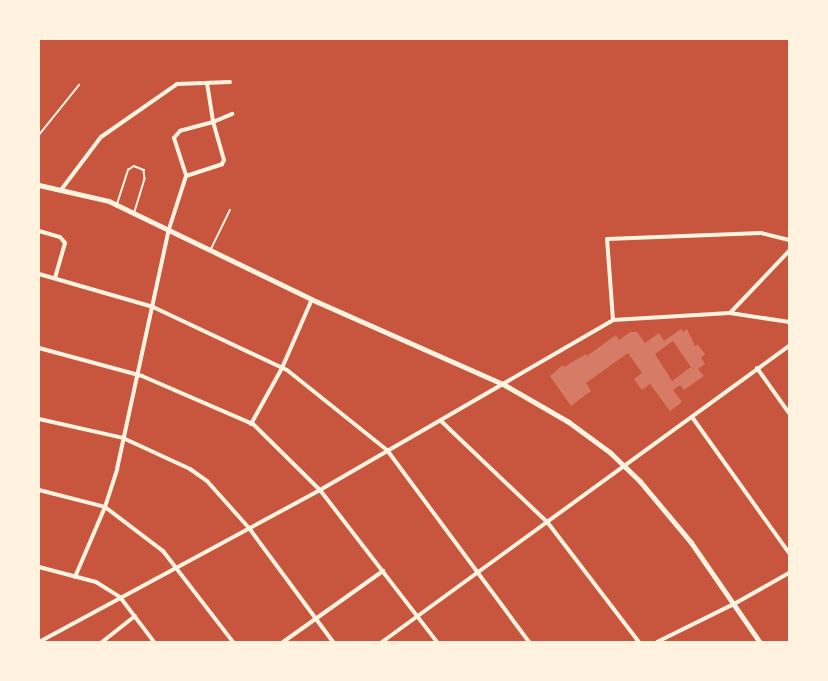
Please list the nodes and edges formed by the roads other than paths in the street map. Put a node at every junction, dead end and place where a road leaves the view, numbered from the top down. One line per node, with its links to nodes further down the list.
1 (230, 82): 2 (street)
2 (207, 83): 5 (street); 9 (street)
3 (78, 85): 6 (lane)
4 (232, 114): 5 (street)
5 (213, 122): 7 (street); 7 (street)
6 (39, 135)
7 (186, 176): 13 (street)
8 (39, 185): 9 (street)
9 (61, 190): 10 (street)
10 (117, 205): 12 (street); 12 (lane)
11 (230, 210): 16 (lane)
12 (135, 213): 13 (street)
13 (169, 229): 16 (street); 21 (street)
14 (39, 231): 19 (street)
15 (789, 240): 23 (street)
16 (211, 249): 20 (street)
17 (789, 251): 22 (street)
18 (39, 274): 19 (street)
19 (55, 278): 21 (street)
20 (312, 299): 27 (street); 30 (street)
21 (153, 307): 27 (street); 29 (street)
22 (730, 314): 23 (street); 24 (street)
23 (613, 320): 30 (street)
24 (789, 322)
25 (789, 346): 28 (street)
26 (39, 348): 29 (street)
27 (282, 368): 35 (street); 37 (street)
28 (758, 368): 31 (street); 32 (street)
29 (139, 375): 35 (street); 36 (street)
30 (505, 385): 34 (street); 38 (street)
31 (789, 413)
32 (692, 417): 38 (street); 44 (street)
33 (39, 419): 36 (street)
34 (441, 421): 37 (street); 42 (street)
35 (251, 424): 40 (street)
36 (123, 438): 41 (street); 43 (street)
37 (387, 450): 40 (street); 48 (street)
38 (625, 467): 42 (street); 52 (street)
39 (39, 490): 41 (street)
40 (320, 490): 43 (street); 47 (street)
41 (105, 507): 46 (street); 50 (street)
42 (548, 523): 48 (street); 65 (street)
43 (249, 528): 46 (street); 55 (street)
44 (789, 553)
45 (39, 567): 50 (street)
46 (176, 567): 51 (street); 59 (street)
47 (383, 571): 53 (street); 55 (street)
48 (479, 572): 53 (street); 64 (street)
49 (789, 573): 52 (street)
50 (75, 577): 51 (street)
51 (120, 597): 54 (street); 56 (street)
52 (734, 604): 66 (street); 67 (street)
53 (417, 615): 62 (street); 63 (street)
54 (135, 616): 57 (street); 58 (street)
55 (316, 619): 60 (street); 61 (street)
56 (39, 642)
57 (102, 642)
58 (154, 642)
59 (233, 642)
60 (283, 642)
61 (333, 642)
62 (382, 642)
63 (437, 642)
64 (529, 642)
65 (639, 642)
66 (657, 642)
67 (760, 642)

